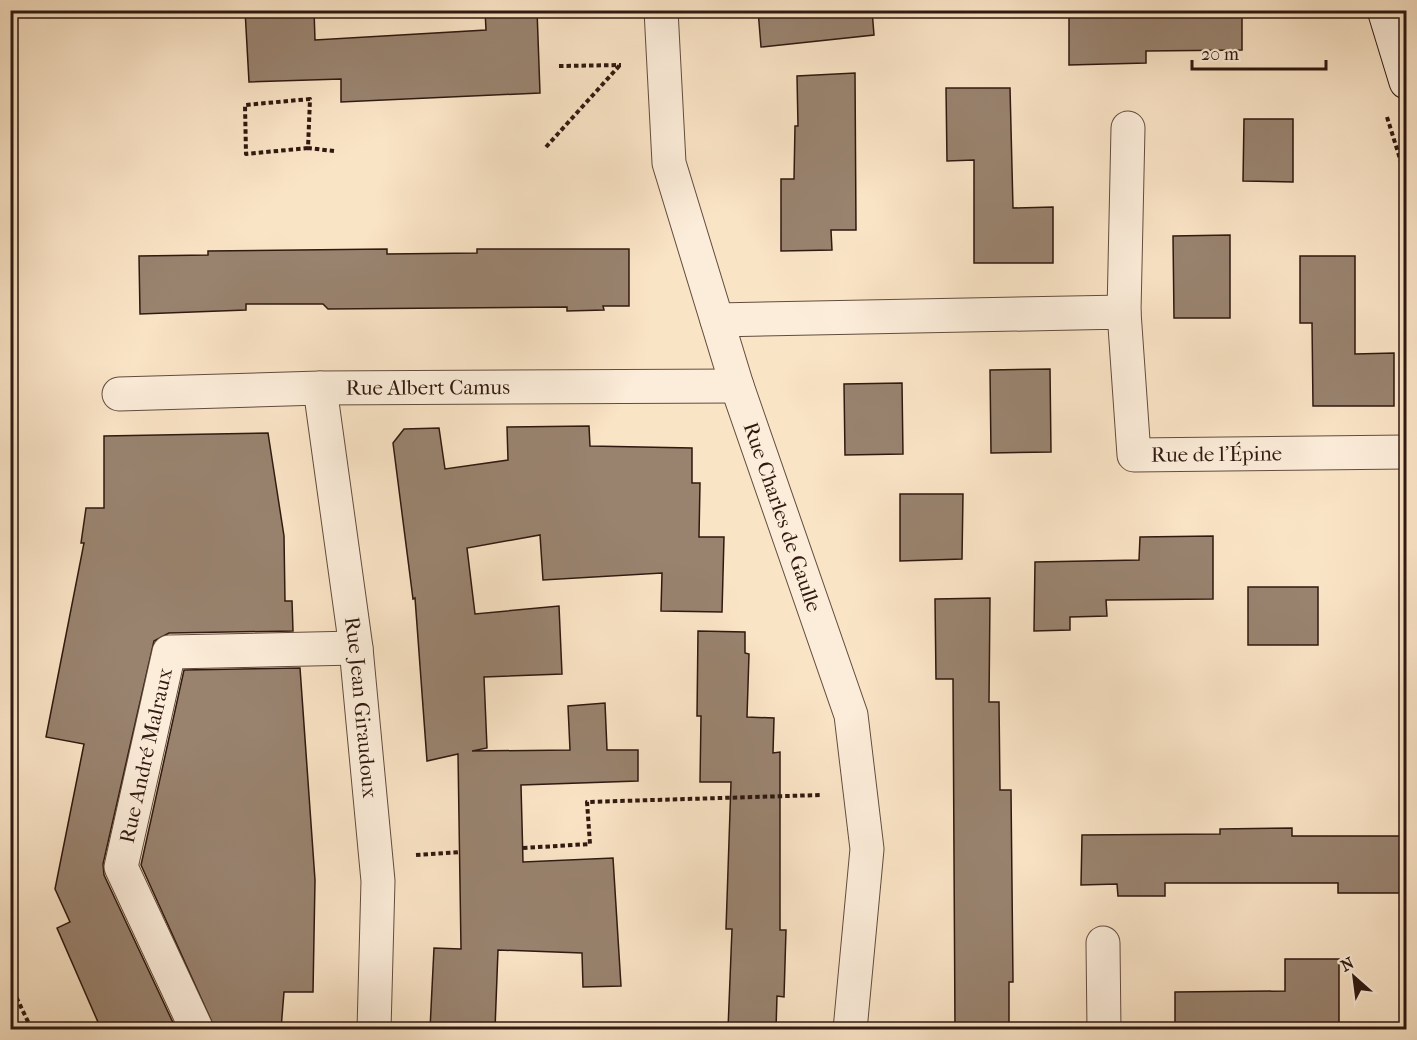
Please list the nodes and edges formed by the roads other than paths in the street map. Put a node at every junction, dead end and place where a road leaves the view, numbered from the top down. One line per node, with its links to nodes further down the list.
1 (661, 10): 6 (street, Rue Charles de Gaulle)
2 (1384, 10): 3 (street)
3 (1407, 82)
4 (1128, 128): 5 (street, Rue de l'Épine)
5 (1124, 312): 6 (street); 10 (street, Rue de l'Épine)
6 (717, 320): 7 (street, Rue Charles de Gaulle)
7 (736, 386): 8 (street, Rue Albert Camus); 15 (street, Rue Charles de Gaulle)
8 (320, 388): 9 (street, Rue Albert Camus); 11 (street, Rue Jean Giraudoux)
9 (119, 394)
10 (1407, 452)
11 (356, 648): 13 (street, Rue André Malraux); 14 (street, Rue Jean Giraudoux)
12 (1103, 943): 16 (street)
13 (197, 1029)
14 (374, 1029)
15 (849, 1029)
16 (1104, 1029)

